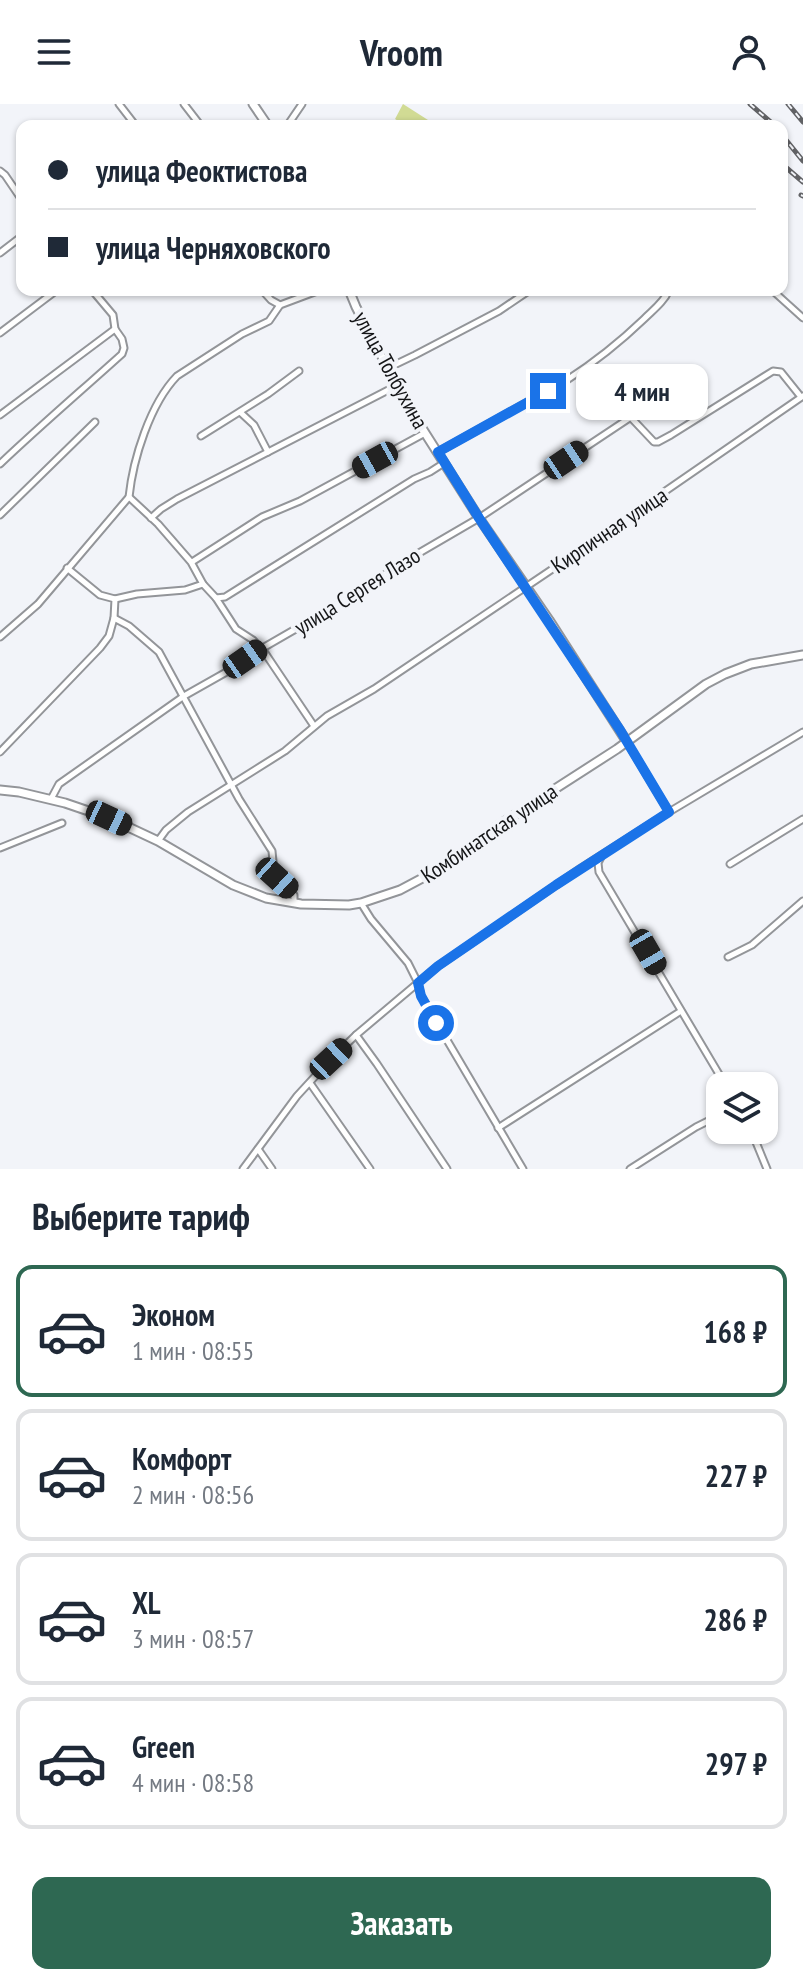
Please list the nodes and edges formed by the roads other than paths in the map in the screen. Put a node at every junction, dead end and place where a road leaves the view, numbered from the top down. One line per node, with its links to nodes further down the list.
1 (119, 104): 3 (street)
2 (184, 104): 4 (street)
3 (131, 120)
4 (196, 120)
5 (0, 171): 6 (street)
6 (16, 191)
7 (16, 241): 8 (street)
8 (0, 253)
9 (49, 296): 20 (street)
10 (97, 296): 19 (street)
11 (267, 296): 17 (street)
12 (304, 296): 17 (street)
13 (351, 296): 22 (main road, улица Толбухина)
14 (521, 296): 22 (street)
15 (666, 296): 21 (street)
16 (779, 296): 18 (street)
17 (280, 305): 36 (street)
18 (803, 318)
19 (115, 329): 27 (street); 35 (street)
20 (0, 333)
21 (587, 367): 28 (street); 33 (street)
22 (387, 368): 24 (main road, улица Толбухина)
23 (299, 371): 26 (street)
24 (396, 386): 30 (main road, улица Толбухина); 32 (street)
25 (802, 396): 28 (street); 43 (street, Кирпичная улица)
26 (240, 412): 31 (street); 32 (street)
27 (0, 415)
28 (631, 417): 39 (street, улица Сергея Лазо)
29 (95, 422): 37 (street)
30 (425, 433): 33 (main road, улица Толбухина); 40 (street)
31 (201, 436)
32 (268, 452): 38 (street)
33 (438, 452): 34 (main road, улица Толбухина)
34 (444, 463): 39 (main road, улица Толбухина); 44 (street)
35 (0, 464)
36 (129, 497): 38 (street); 41 (street)
37 (0, 515)
38 (151, 518): 40 (street)
39 (479, 518): 43 (main road, улица Толбухина); 48 (street, улица Сергея Лазо)
40 (191, 562): 42 (street)
41 (67, 568): 45 (street); 47 (street)
42 (203, 584): 44 (street); 45 (street)
43 (525, 587): 51 (street, Кирпичная улица); 53 (main road, улица Толбухина)
44 (216, 598): 48 (street)
45 (115, 599): 46 (street)
46 (114, 618): 50 (street); 54 (street)
47 (0, 637)
48 (261, 649): 50 (street, улица Сергея Лазо); 51 (street)
49 (803, 655): 53 (main road, Комбинатская улица)
50 (184, 696): 55 (street); 57 (street, улица Сергея Лазо)
51 (314, 726): 55 (street, Кирпичная улица)
52 (803, 732): 58 (street)
53 (627, 742): 58 (street, улица Толбухина); 68 (main road, Комбинатская улица)
54 (0, 752)
55 (232, 784): 62 (street); 67 (street)
56 (0, 790): 57 (main road, Комбинатская улица)
57 (51, 799): 62 (main road, Комбинатская улица)
58 (669, 812): 64 (street)
59 (800, 821): 61 (street); 65 (street)
60 (62, 823): 63 (street)
61 (803, 831)
62 (158, 841): 67 (main road, Комбинатская улица)
63 (0, 848)
64 (602, 856): 70 (street); 71 (street)
65 (730, 864)
66 (803, 901): 69 (street)
67 (294, 903): 68 (main road, Комбинатская улица)
68 (361, 903): 70 (street)
69 (728, 957)
70 (418, 983): 72 (street); 76 (street)
71 (681, 1011): 73 (street); 76 (street)
72 (356, 1035): 74 (street); 82 (street)
73 (718, 1072)
74 (310, 1083): 78 (street); 81 (street)
75 (706, 1122): 84 (street)
76 (498, 1128): 83 (street)
77 (757, 1144): 85 (street)
78 (258, 1149): 79 (street); 80 (street)
79 (243, 1169)
80 (272, 1169)
81 (370, 1169)
82 (447, 1169)
83 (523, 1169)
84 (630, 1169)
85 (767, 1169)

